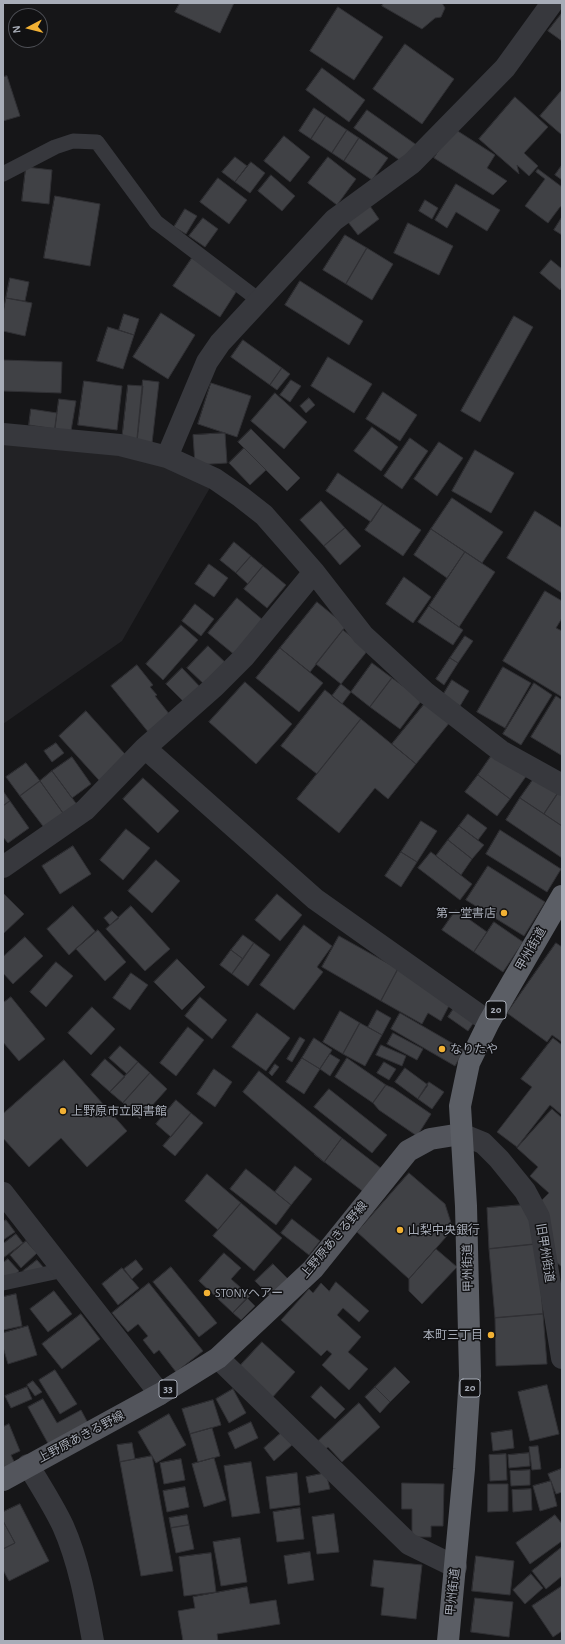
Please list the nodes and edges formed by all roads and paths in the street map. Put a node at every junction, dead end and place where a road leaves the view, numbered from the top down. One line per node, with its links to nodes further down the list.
1 (552, 3): 3 (street)
2 (3, 174): 3 (lane)
3 (260, 301): 5 (street)
4 (3, 434): 5 (street)
5 (168, 457): 6 (street)
6 (314, 572): 7 (street); 8 (street)
7 (145, 748): 9 (street); 11 (street)
8 (562, 785)
9 (3, 867)
10 (562, 896): 11 (highway, 甲州街道 / 20)
11 (489, 1022): 12 (highway, 甲州街道 / 20)
12 (461, 1134): 15 (street, 旧甲州街道); 17 (main road, 上野原あきる野線 / 33); 22 (highway, 甲州街道 / 20)
13 (3, 1193): 14 (street)
14 (64, 1270): 16 (lane); 19 (street)
15 (555, 1281): 18 (street, 旧甲州街道)
16 (3, 1283)
17 (218, 1358): 19 (main road, 上野原あきる野線 / 33); 22 (street)
18 (562, 1358)
19 (160, 1394): 20 (main road, 上野原あきる野線 / 33)
20 (28, 1465): 21 (main road, 上野原あきる野線 / 33); 23 (street)
21 (3, 1480)
22 (456, 1567): 24 (highway, 甲州街道 / 20)
23 (93, 1641)
24 (448, 1641)

